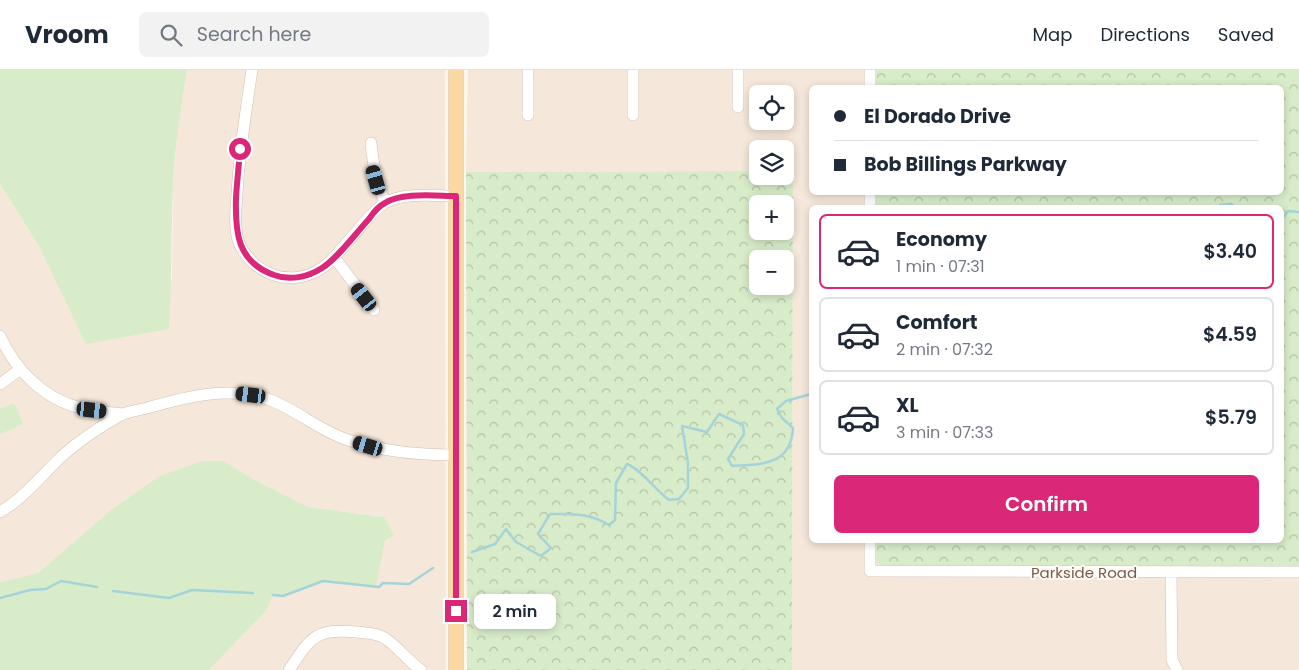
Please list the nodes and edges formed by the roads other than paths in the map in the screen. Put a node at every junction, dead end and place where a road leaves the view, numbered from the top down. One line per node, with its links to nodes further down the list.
1 (252, 70): 14 (street)
2 (456, 70): 12 (main road)
3 (528, 70): 9 (street)
4 (633, 70): 10 (street)
5 (738, 70): 8 (street)
6 (870, 70): 7 (street)
7 (870, 85)
8 (738, 108)
9 (528, 115)
10 (633, 115)
11 (371, 143): 13 (street)
12 (456, 196): 13 (street); 20 (main road)
13 (385, 202): 14 (street)
14 (334, 257): 15 (street)
15 (374, 310)
16 (0, 336): 17 (street)
17 (19, 370): 18 (street); 19 (street)
18 (0, 384)
19 (123, 414): 20 (street); 21 (street)
20 (456, 455): 27 (main road)
21 (0, 512)
22 (870, 543): 23 (street, Parkside Road)
23 (1172, 572): 24 (street, Parkside Road); 28 (street)
24 (1299, 572)
25 (289, 670): 26 (street)
26 (421, 670)
27 (456, 670)
28 (1176, 670)

